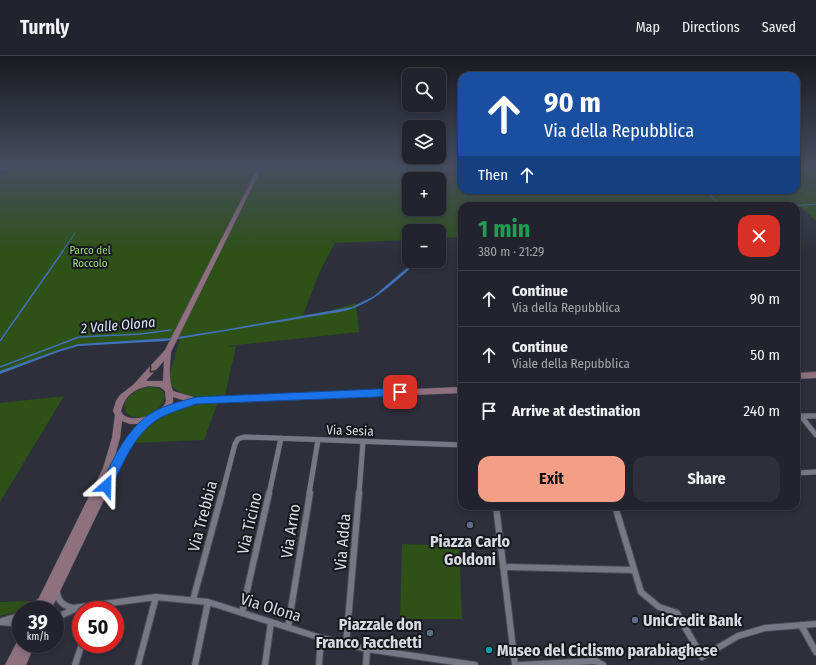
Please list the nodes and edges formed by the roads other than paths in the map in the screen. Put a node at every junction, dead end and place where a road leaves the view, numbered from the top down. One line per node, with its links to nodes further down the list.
1 (246, 195): 2 (main road)
2 (168, 352): 5 (main road, one-way to 5); 6 (main road)
3 (816, 375): 4 (main road)
4 (800, 376)
5 (135, 388): 6 (main road); 10 (main road)
6 (169, 390): 8 (main road); 9 (main road)
7 (458, 390): 8 (main road)
8 (196, 400): 9 (main road)
9 (160, 413): 14 (main road)
10 (119, 415): 14 (main road); 28 (main road)
11 (800, 416): 12 (street)
12 (816, 416)
13 (800, 418): 15 (street)
14 (151, 419): 27 (main road)
15 (816, 435)
16 (281, 438): 17 (street, Via Sesia); 18 (street, Via Sesia); 37 (street, Via Ticino)
17 (238, 439): 30 (street, Via Trebbia)
18 (318, 440): 19 (street, Via Sesia); 44 (street, Via Arno)
19 (363, 442): 20 (street, Via Sesia); 46 (street, Via Adda)
20 (458, 446)
21 (816, 472): 22 (street)
22 (800, 473)
23 (496, 510): 25 (street)
24 (616, 510): 26 (street)
25 (503, 567): 26 (street); 61 (street)
26 (633, 570): 43 (street)
27 (58, 586): 33 (main road); 36 (street, Via Olona)
28 (46, 593): 31 (street); 32 (main road)
29 (156, 597): 30 (street, Via Olona); 34 (street, Via Olona); 55 (street)
30 (193, 600): 35 (street, Via Olona)
31 (38, 601)
32 (42, 601)
33 (50, 601)
34 (124, 602)
35 (208, 602): 37 (street, Via Olona); 56 (street)
36 (72, 606)
37 (242, 613): 40 (street, Via Olona)
38 (12, 618): 39 (street)
39 (0, 622): 41 (street)
40 (271, 622): 44 (street, Via Olona); 57 (street)
41 (12, 623)
42 (816, 624): 43 (street)
43 (800, 625): 48 (street)
44 (288, 627): 45 (street, Via Olona)
45 (321, 638): 46 (street, Via Olona); 58 (street)
46 (346, 644): 47 (street, Via Olona)
47 (367, 649): 59 (street); 60 (street, Via Olona)
48 (816, 652)
49 (17, 653): 52 (main road)
50 (26, 653): 53 (main road)
51 (79, 653): 54 (street)
52 (11, 665)
53 (20, 665)
54 (75, 665)
55 (138, 665)
56 (195, 665)
57 (265, 665)
58 (319, 665)
59 (366, 665)
60 (475, 665)
61 (515, 665)
62 (520, 665): 63 (street)
63 (603, 665)

